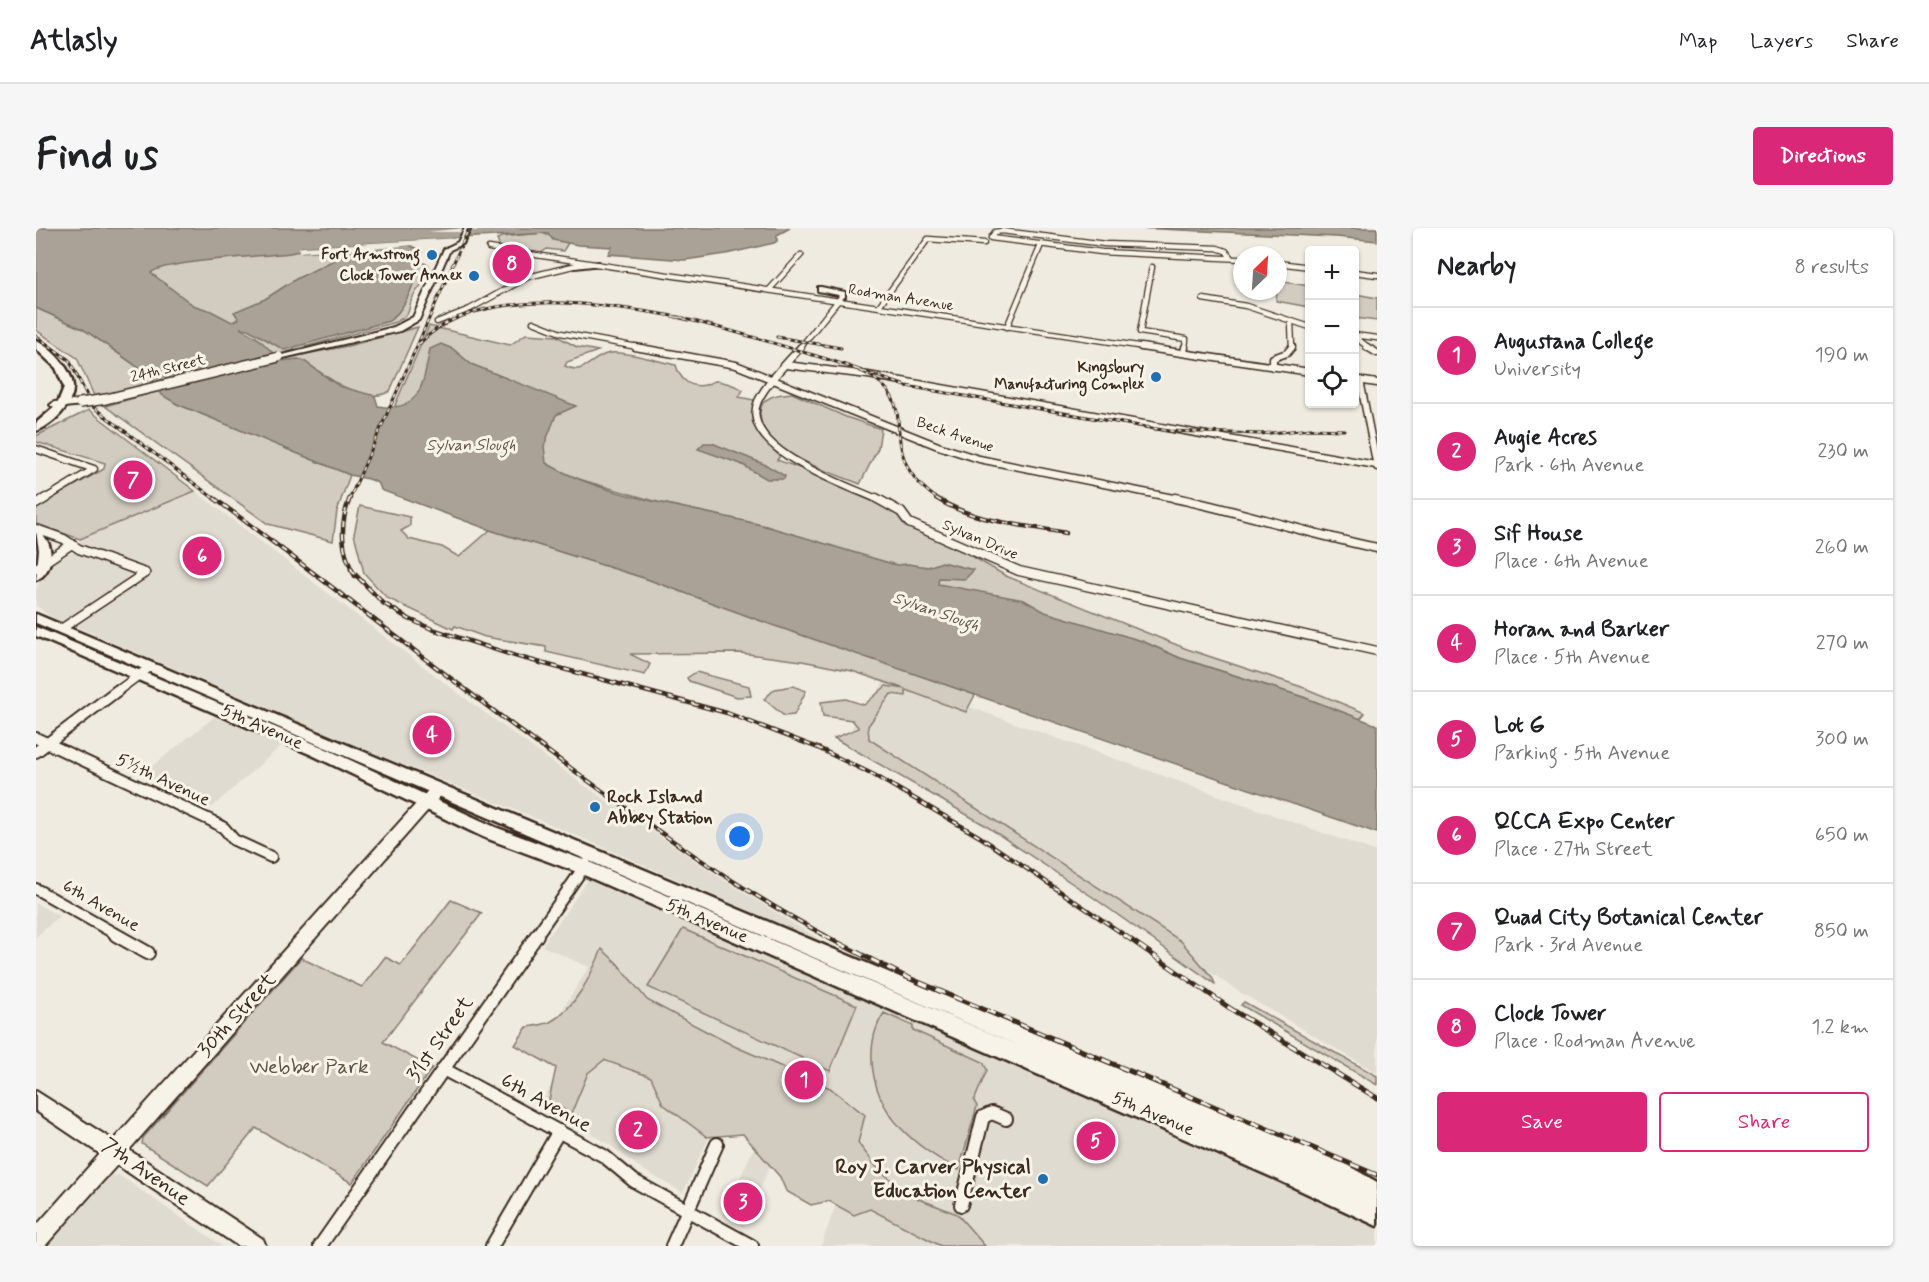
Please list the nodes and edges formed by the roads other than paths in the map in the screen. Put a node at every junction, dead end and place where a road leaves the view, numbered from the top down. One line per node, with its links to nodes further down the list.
1 (468, 228): 41 (street, 24th Street, bridge)
2 (984, 243): 21 (street)
3 (1098, 243): 4 (street); 6 (street); 8 (street)
4 (1041, 245): 6 (street); 26 (street)
5 (489, 248): 9 (street, Rodman Avenue)
6 (1095, 252): 8 (street)
7 (801, 255): 17 (street)
8 (1231, 258)
9 (585, 262): 10 (street, Rodman Avenue); 12 (street)
10 (600, 264): 12 (street); 17 (street, Rodman Avenue)
11 (1287, 264): 13 (street)
12 (575, 266): 22 (street)
13 (1305, 266)
14 (1152, 267): 32 (street)
15 (1359, 272): 16 (street)
16 (1377, 274)
17 (769, 290): 19 (street, Rodman Avenue)
18 (820, 291): 19 (street)
19 (840, 299): 21 (street, Rodman Avenue); 34 (street, Sylvan Drive)
20 (1203, 299): 24 (street)
21 (879, 306): 26 (street, Rodman Avenue)
22 (437, 322)
23 (533, 322): 37 (street, Beck Avenue)
24 (1292, 322): 25 (street); 35 (street)
25 (1305, 326)
26 (1007, 327): 32 (street, Rodman Avenue)
27 (1359, 336): 28 (street)
28 (1377, 338)
29 (1359, 342): 33 (street)
30 (36, 344): 41 (main road)
31 (36, 353): 41 (main road)
32 (1184, 353): 35 (street, Rodman Avenue)
33 (1377, 353)
34 (786, 365): 37 (street, Sylvan Drive); 45 (street)
35 (1273, 367): 36 (street, Rodman Avenue)
36 (1305, 371)
37 (774, 380): 50 (street, Beck Avenue); 54 (street, Sylvan Drive)
38 (1359, 380): 39 (street)
39 (1377, 382)
40 (1359, 384): 45 (street)
41 (59, 405): 42 (main road); 43 (main road)
42 (36, 422)
43 (36, 428)
44 (36, 449): 46 (street)
45 (1377, 466)
46 (36, 504)
47 (36, 529): 49 (street)
48 (36, 535): 51 (main road)
49 (72, 544): 51 (street); 53 (street)
50 (1377, 548)
51 (38, 570)
52 (37, 623): 53 (main road, 5th Avenue); 55 (main road, 5th Avenue)
53 (61, 629): 55 (main road, 5th Avenue)
54 (1377, 651)
55 (145, 670): 57 (street); 59 (main road, 5th Avenue)
56 (36, 738): 57 (street, 5½th Avenue)
57 (47, 743): 58 (street); 60 (street, 5½th Avenue)
58 (36, 752)
59 (432, 796): 61 (main road, 5th Avenue); 69 (street, 30th Street)
60 (271, 857)
61 (588, 861): 64 (street, 31st Street); 70 (main road, 5th Avenue); 75 (main road, 5th Avenue)
62 (36, 889): 63 (street, 6th Avenue)
63 (148, 953)
64 (443, 1069): 67 (street, 6th Avenue); 78 (street, 31st Street)
65 (36, 1100): 69 (street, 7th Avenue)
66 (1006, 1119): 73 (street)
67 (559, 1131): 74 (street, 6th Avenue); 79 (street)
68 (717, 1144): 74 (street)
69 (115, 1152): 76 (street, 30th Street); 77 (street, 7th Avenue)
70 (1339, 1173): 71 (street); 72 (main road, 5th Avenue)
71 (1377, 1187)
72 (1377, 1194)
73 (961, 1205)
74 (688, 1211): 80 (street); 81 (street, 6th Avenue)
75 (1377, 1215)
76 (36, 1241)
77 (256, 1246)
78 (320, 1246)
79 (492, 1246)
80 (672, 1246)
81 (752, 1246)

